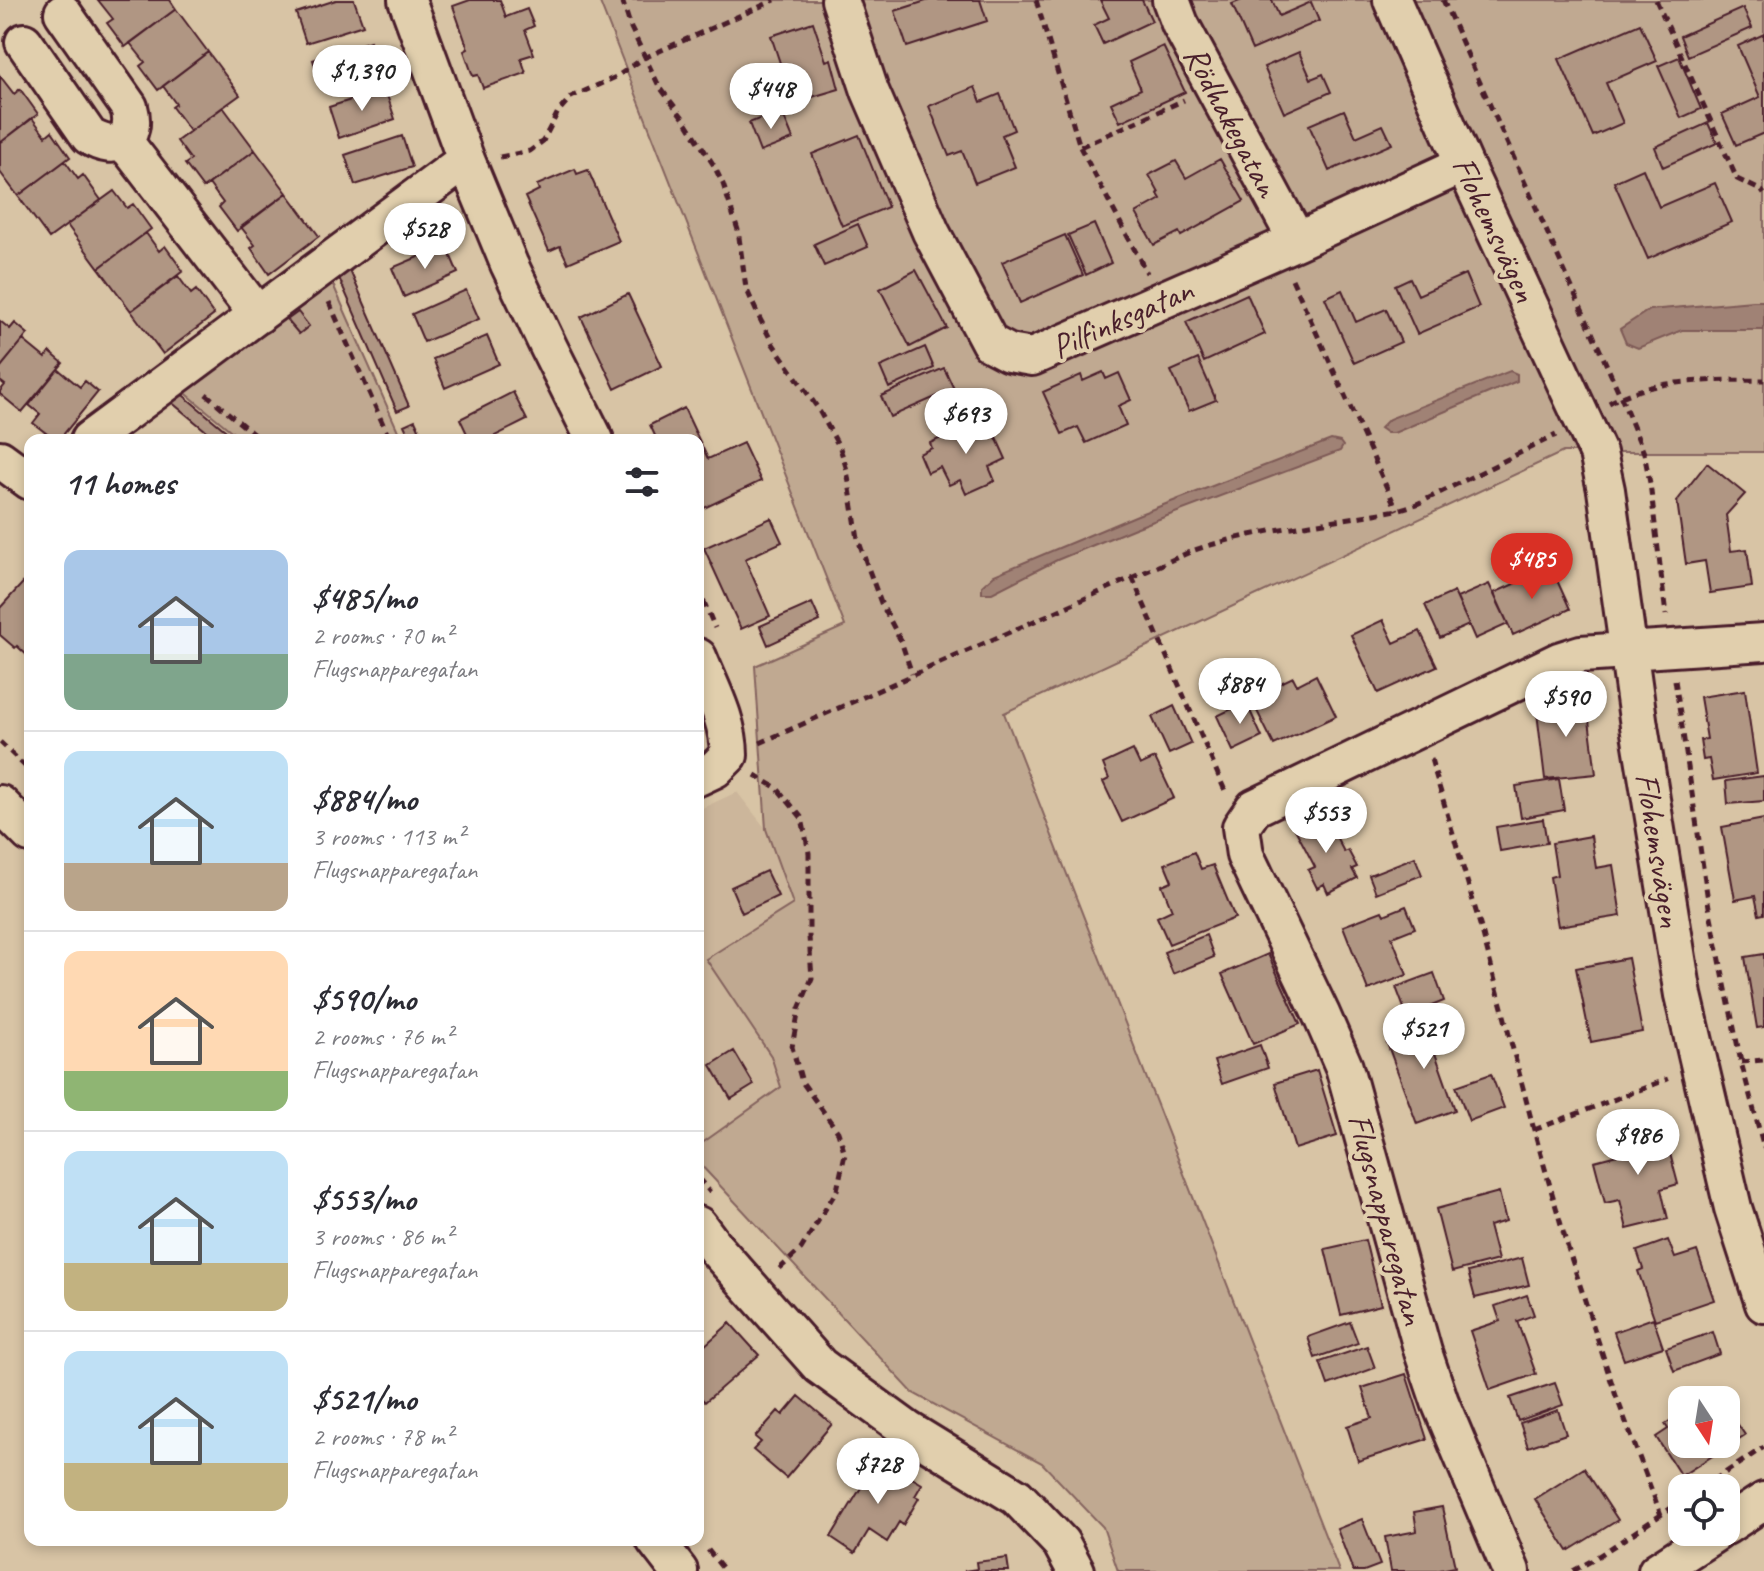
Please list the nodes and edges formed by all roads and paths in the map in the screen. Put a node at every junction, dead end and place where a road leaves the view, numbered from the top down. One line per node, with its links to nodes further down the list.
1 (407, 0): 15 (street)
2 (622, 0): 11 (path)
3 (775, 0): 11 (path)
4 (840, 0): 18 (street, Pilfinksgatan)
5 (1036, 0): 14 (path)
6 (1171, 0): 12 (street, Rödhakegatan)
7 (1392, 0): 16 (street, Flohemsvägen)
8 (1656, 0): 17 (path)
9 (72, 6): 10 (street); 13 (street)
10 (12, 51): 13 (street)
11 (644, 58): 15 (path); 36 (path)
12 (1214, 86): 14 (path); 18 (street, Rödhakegatan)
13 (123, 140): 21 (street)
14 (1080, 147): 20 (path)
15 (466, 160): 19 (street); 28 (street)
16 (1464, 164): 18 (street, Pilfinksgatan); 24 (street, Flohemsvägen)
17 (1764, 194)
18 (1287, 245): 31 (path)
19 (316, 271): 21 (street); 27 (path)
20 (1150, 278)
21 (258, 315): 22 (street)
22 (180, 372): 25 (street); 26 (path)
23 (1764, 380): 24 (path)
24 (1583, 418): 31 (path); 34 (street, Flohemsvägen)
25 (97, 434)
26 (253, 434)
27 (387, 434)
28 (592, 434)
29 (0, 459): 30 (street)
30 (24, 477)
31 (1397, 510): 32 (path)
32 (1132, 577): 36 (path); 43 (path)
33 (1764, 642): 34 (street)
34 (1630, 650): 37 (street); 47 (street, Flohemsvägen)
35 (704, 672): 39 (street)
36 (912, 674): 39 (path)
37 (1421, 727): 43 (street); 48 (path)
38 (0, 742): 40 (path)
39 (738, 763): 41 (street); 50 (path)
40 (24, 765)
41 (704, 774)
42 (0, 804): 44 (street)
43 (1241, 827): 62 (street, Flugsnapparegatan)
44 (24, 828)
45 (1764, 1060): 46 (path)
46 (1741, 1062)
47 (1700, 1067): 48 (path); 51 (street, Flohemsvägen)
48 (1534, 1130): 56 (path)
49 (708, 1213): 61 (street)
50 (781, 1279)
51 (1764, 1304)
52 (1764, 1447): 53 (path)
53 (1723, 1474)
54 (1764, 1501): 57 (street)
55 (1668, 1510): 56 (path)
56 (1661, 1515): 63 (path)
57 (1740, 1517)
58 (660, 1546): 60 (street)
59 (1695, 1546): 64 (street)
60 (679, 1571)
61 (1076, 1571)
62 (1511, 1571)
63 (1573, 1571)
64 (1657, 1571)

